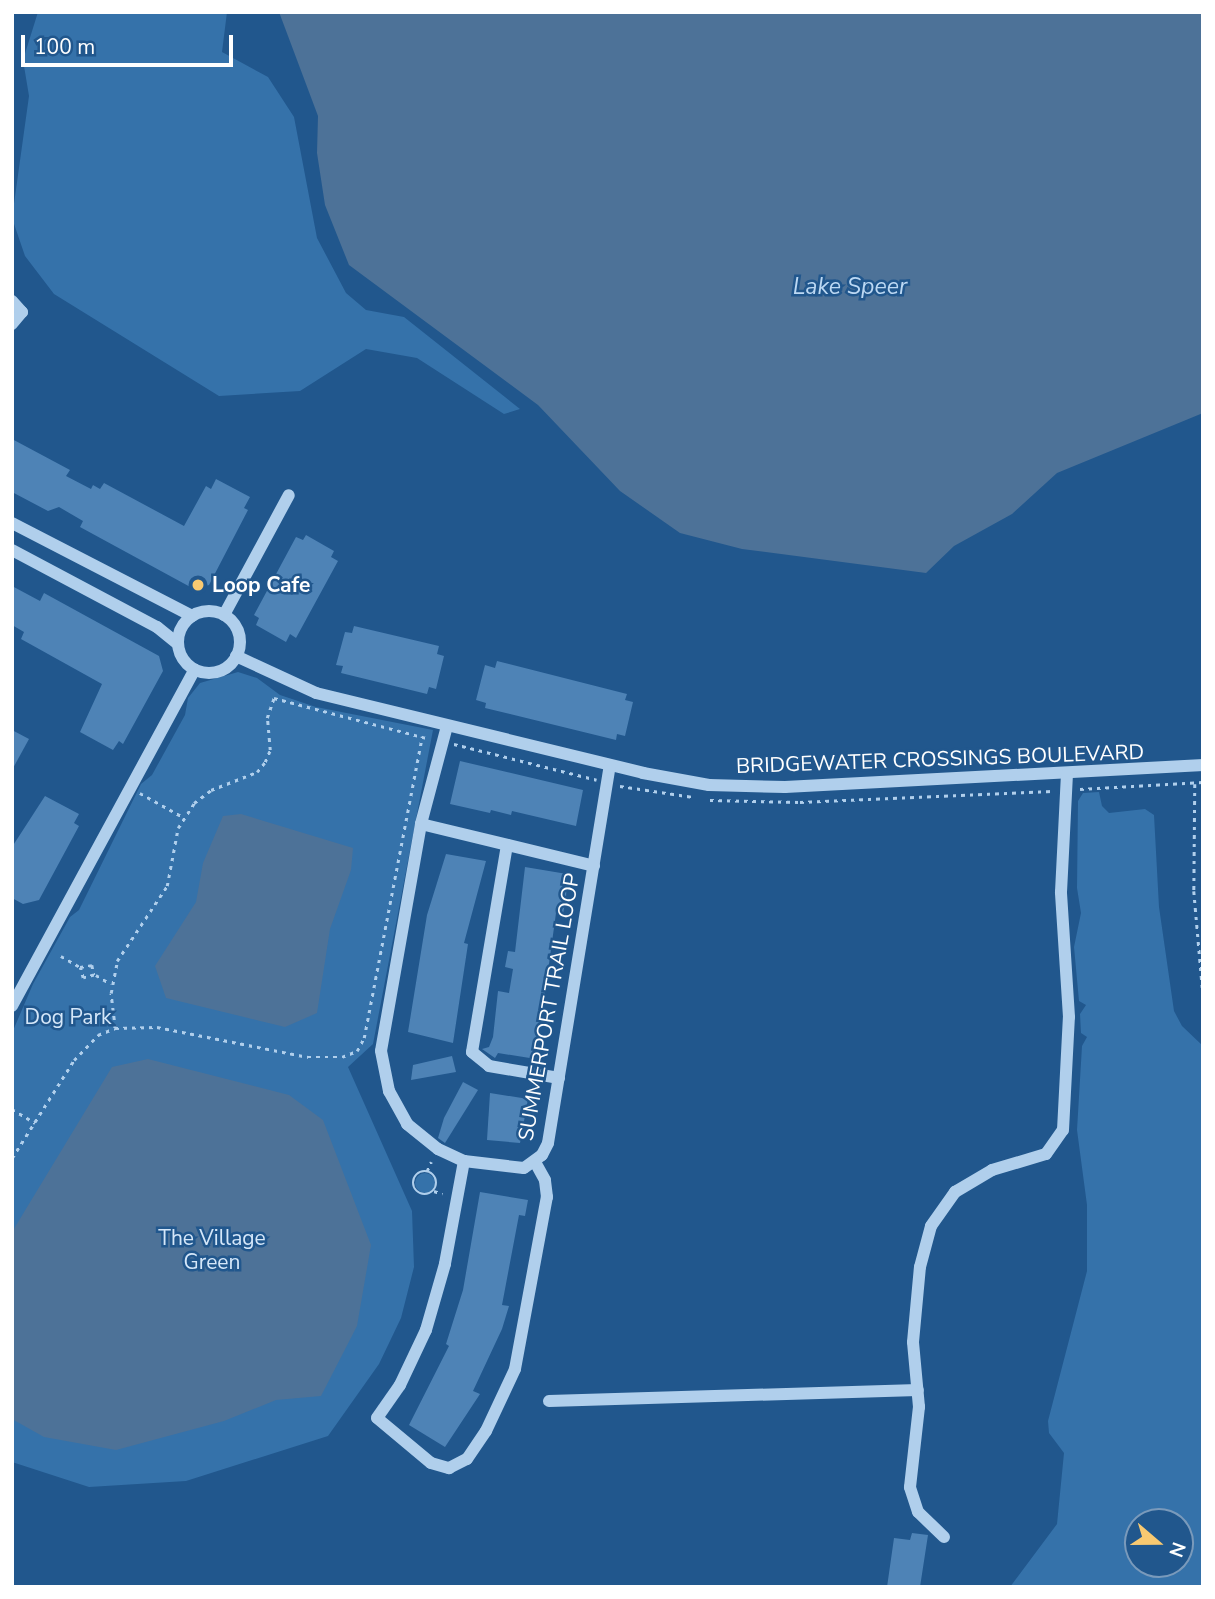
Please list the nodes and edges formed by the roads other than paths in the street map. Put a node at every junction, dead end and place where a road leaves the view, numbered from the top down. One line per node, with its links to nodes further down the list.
1 (12, 301): 2 (street)
2 (12, 324)
3 (289, 495): 6 (street)
4 (12, 523): 7 (street)
5 (12, 550): 8 (street)
6 (224, 615): 7 (street); 9 (street)
7 (192, 616): 8 (street)
8 (178, 643): 10 (street)
9 (236, 656): 10 (street); 11 (street, BRIDGEWATER CROSSINGS BOULEVARD)
10 (195, 669): 18 (street)
11 (447, 726): 13 (street, BRIDGEWATER CROSSINGS BOULEVARD); 15 (street, SUMMERPORT TRAIL LOOP)
12 (1203, 765): 14 (street, BRIDGEWATER CROSSINGS BOULEVARD)
13 (610, 766): 14 (street, BRIDGEWATER CROSSINGS BOULEVARD); 17 (street, SUMMERPORT TRAIL LOOP)
14 (1067, 774): 22 (street)
15 (421, 824): 16 (street); 20 (street, SUMMERPORT TRAIL LOOP)
16 (507, 845): 17 (street); 19 (street)
17 (594, 866): 19 (street, SUMMERPORT TRAIL LOOP)
18 (12, 1006)
19 (559, 1078): 21 (street, SUMMERPORT TRAIL LOOP)
20 (464, 1161): 21 (street, SUMMERPORT TRAIL LOOP); 21 (street)
21 (535, 1162)
22 (918, 1390): 23 (street); 24 (street)
23 (549, 1401)
24 (944, 1537)

